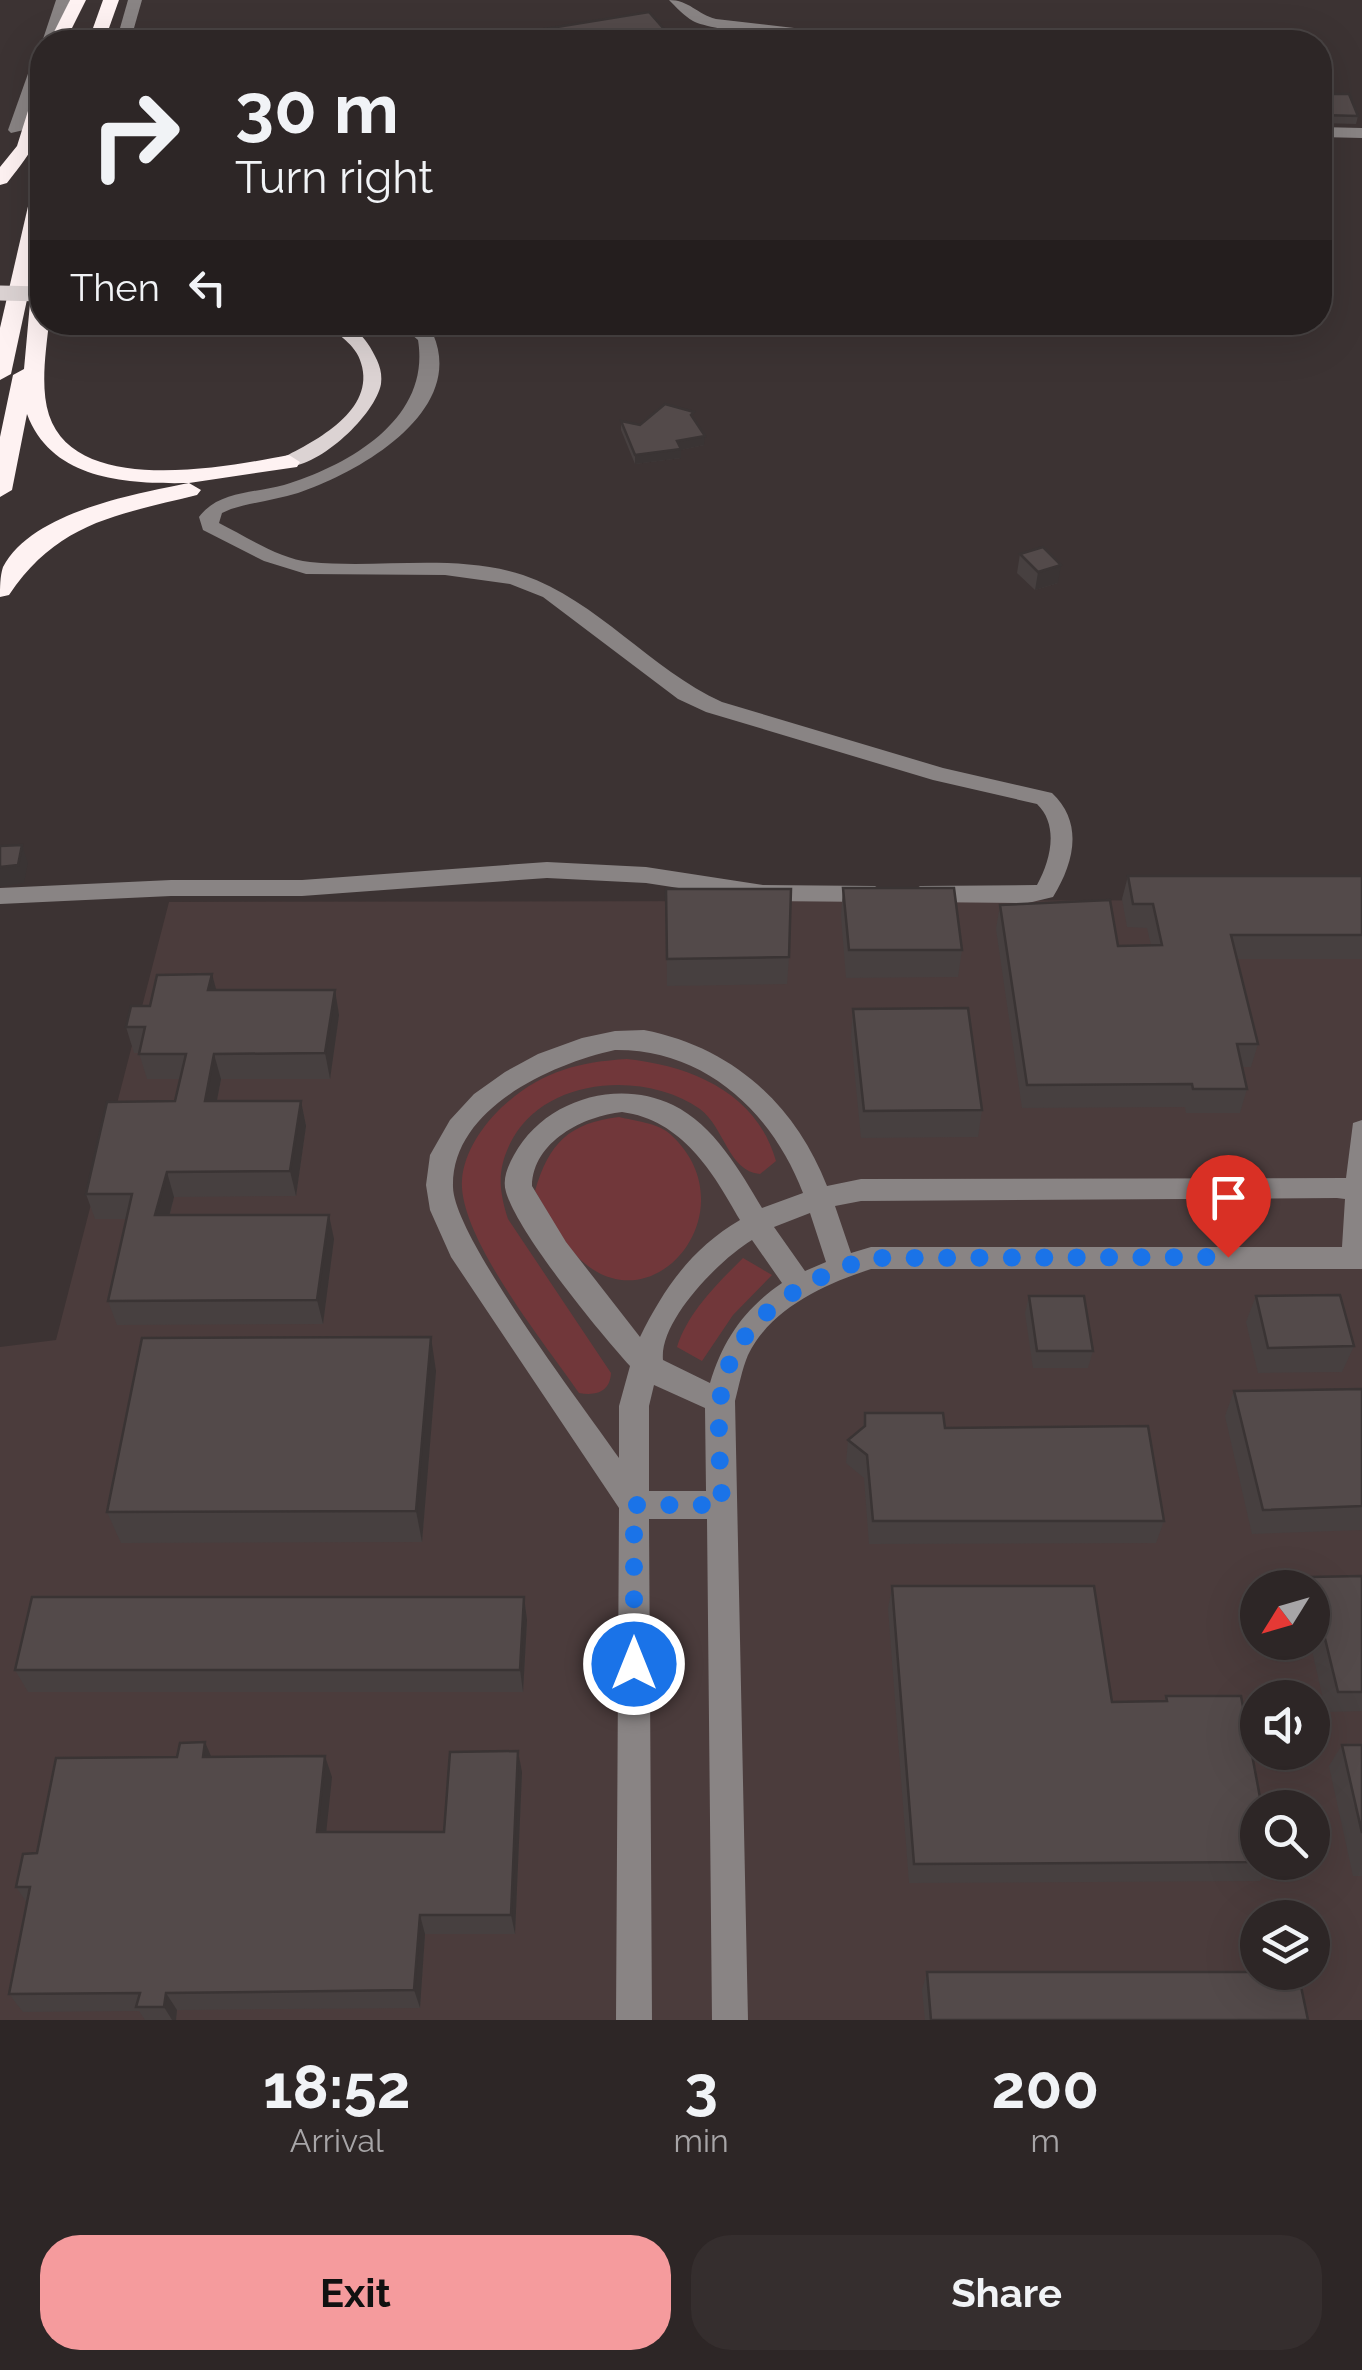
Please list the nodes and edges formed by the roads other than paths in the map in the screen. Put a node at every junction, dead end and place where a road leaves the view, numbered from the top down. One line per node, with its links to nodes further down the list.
1 (63, 0): 7 (street)
2 (78, 0): 8 (highway)
3 (93, 0): 9 (highway)
4 (112, 0): 10 (highway)
5 (135, 0): 11 (street)
6 (676, 0): 12 (street)
7 (51, 30)
8 (63, 30)
9 (82, 30)
10 (101, 30)
11 (126, 30)
12 (776, 30)
13 (30, 89): 14 (street)
14 (16, 130)
15 (1332, 133): 17 (street)
16 (30, 134): 18 (highway)
17 (1362, 134)
18 (0, 178)
19 (30, 242): 26 (highway)
20 (0, 294): 21 (main road, bridge)
21 (30, 295)
22 (34, 335): 28 (highway)
23 (41, 335): 27 (highway)
24 (347, 335): 27 (main road)
25 (423, 335): 30 (street)
26 (0, 374)
27 (289, 462): 29 (highway)
28 (0, 490)
29 (0, 590)
30 (0, 896)
31 (1362, 1130): 32 (street)
32 (1359, 1191): 33 (street); 35 (street)
33 (818, 1196): 34 (street); 36 (street); 40 (street)
34 (756, 1223): 37 (street); 38 (street); 38 (street)
35 (1358, 1257): 36 (street)
36 (842, 1266): 37 (street)
37 (800, 1287): 39 (street)
38 (646, 1364): 39 (street); 40 (street)
39 (720, 1401): 41 (street)
40 (634, 1505): 41 (street); 42 (street)
41 (722, 1505): 43 (street)
42 (634, 2020)
43 (730, 2020)

